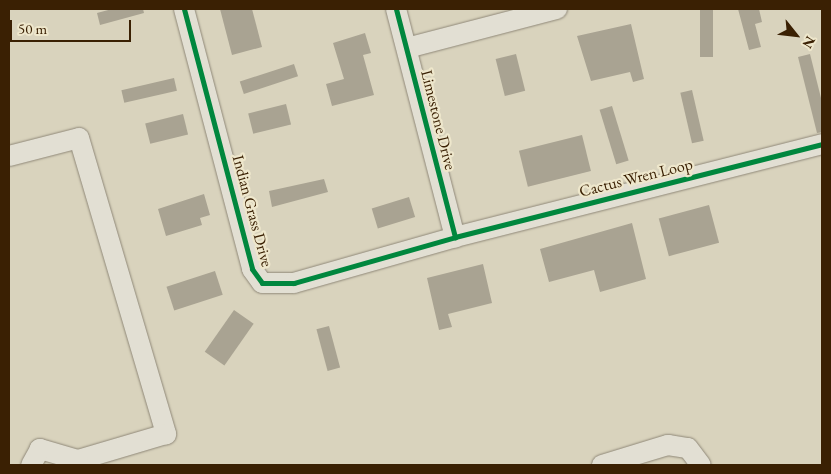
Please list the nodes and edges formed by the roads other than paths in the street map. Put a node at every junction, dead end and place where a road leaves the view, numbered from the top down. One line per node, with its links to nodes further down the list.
1 (184, 9): 7 (street, Indian Grass Drive)
2 (396, 9): 4 (street, Limestone Drive)
3 (557, 9): 4 (street)
4 (407, 48): 7 (street, Limestone Drive)
5 (822, 144): 7 (street, Cactus Wren Loop)
6 (9, 156): 8 (street)
7 (455, 237)
8 (31, 465)
9 (602, 465): 10 (street)
10 (701, 465)

